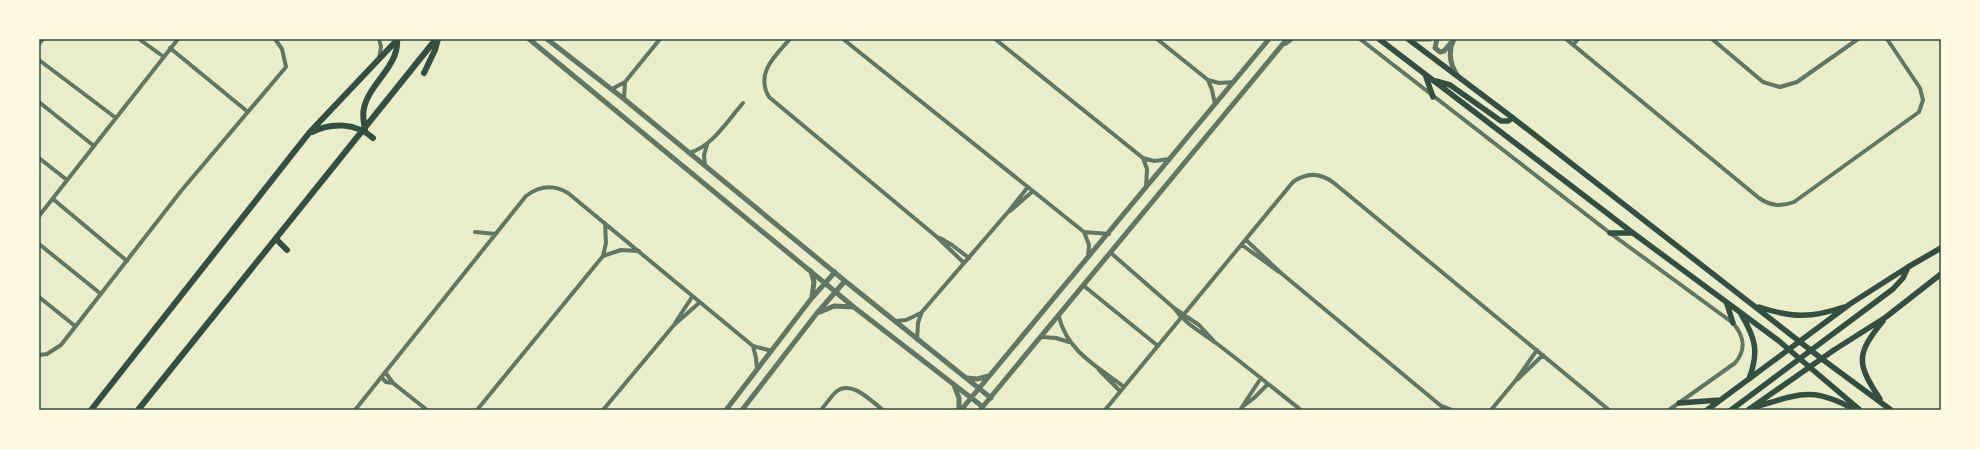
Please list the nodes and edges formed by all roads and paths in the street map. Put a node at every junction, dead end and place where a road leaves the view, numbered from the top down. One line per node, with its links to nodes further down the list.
1 (43, 39): 29 (street)
2 (139, 39): 33 (street)
3 (178, 39): 32 (street)
4 (275, 39): 49 (street)
5 (379, 39): 35 (street)
6 (437, 39): 36 (main road); 52 (main road)
7 (529, 39): 91 (street)
8 (547, 39): 43 (street)
9 (660, 39): 42 (street)
10 (790, 39): 76 (street)
11 (843, 39): 63 (street)
12 (995, 39): 59 (street)
13 (1157, 39): 39 (street)
14 (1269, 39): 40 (street)
15 (1287, 39): 31 (street)
16 (1292, 39): 31 (street)
17 (1360, 39): 44 (street)
18 (1379, 39): 37 (main road)
19 (1409, 39): 20 (street); 38 (main road)
20 (1430, 39)
21 (1436, 39): 28 (street)
22 (1566, 39): 30 (street)
23 (1578, 39): 30 (street)
24 (1712, 39): 25 (street)
25 (1858, 39)
26 (1887, 39): 30 (street)
27 (397, 40): 35 (main road); 52 (main road)
28 (1453, 41): 38 (street)
29 (39, 44)
30 (1573, 45)
31 (1282, 46): 84 (street)
32 (170, 48): 33 (street); 49 (street)
33 (164, 57): 50 (street)
34 (39, 60): 50 (street)
35 (379, 61): 53 (main road)
36 (424, 73)
37 (1425, 74): 41 (main road); 44 (main road)
38 (1458, 75): 51 (main road)
39 (1208, 80): 40 (street); 48 (street)
40 (1236, 81): 48 (street)
41 (1436, 81): 51 (main road); 73 (main road)
42 (625, 82): 43 (street); 45 (street)
43 (612, 89): 45 (street)
44 (1433, 97): 72 (street)
45 (624, 99): 57 (street)
46 (39, 102): 56 (street)
47 (743, 103): 55 (street)
48 (1215, 105): 60 (street)
49 (248, 112): 88 (street)
50 (116, 118): 56 (street)
51 (1513, 118): 106 (main road)
52 (364, 130): 53 (main road); 54 (main road); 77 (main road)
53 (309, 134): 156 (main road)
54 (373, 138)
55 (708, 143): 57 (street); 61 (street)
56 (94, 146): 62 (street)
57 (688, 153): 61 (street)
58 (39, 158): 62 (street)
59 (1143, 158): 60 (street); 64 (street)
60 (1170, 159): 64 (street)
61 (705, 167): 92 (street)
62 (67, 180): 66 (street)
63 (1028, 187): 65 (street); 67 (street)
64 (1146, 187): 75 (street)
65 (1032, 191): 67 (street); 71 (street)
66 (52, 199): 68 (street); 88 (street)
67 (1008, 212): 86 (street)
68 (39, 216)
69 (605, 223): 74 (street); 83 (street); 85 (street)
70 (475, 232): 74 (street)
71 (1084, 232): 75 (street); 87 (street)
72 (1610, 233): 73 (main road); 115 (street)
73 (1633, 233): 104 (main road)
74 (496, 234): 135 (street)
75 (1109, 234): 87 (street)
76 (937, 237): 86 (street); 89 (street)
77 (276, 239): 82 (main road); 157 (main road)
78 (1246, 240): 80 (street); 93 (street); 125 (street)
79 (39, 244): 99 (street)
80 (1242, 245): 93 (street); 111 (street)
81 (1941, 248): 90 (main road)
82 (287, 250)
83 (640, 251): 85 (street); 101 (street)
84 (1111, 253): 97 (street); 111 (street)
85 (603, 256): 160 (street)
86 (969, 258): 89 (street)
87 (1088, 258): 136 (street)
88 (127, 261): 99 (street)
89 (964, 263): 110 (street)
90 (1908, 267): 105 (main road); 126 (main road)
91 (810, 270): 96 (street); 102 (street)
92 (835, 272): 95 (street); 96 (street)
93 (1281, 273): 153 (street)
94 (1941, 274): 113 (main road)
95 (845, 281): 98 (street); 114 (street)
96 (826, 283): 98 (street); 102 (street)
97 (1084, 286): 112 (street); 123 (street)
98 (836, 292): 107 (street); 109 (street)
99 (101, 294): 117 (street)
100 (39, 297): 117 (street)
101 (692, 297): 103 (street); 116 (street)
102 (811, 299): 127 (street)
103 (699, 303): 116 (street); 122 (street)
104 (1727, 303): 108 (main road); 115 (main road)
105 (1850, 304): 106 (main road); 120 (main road)
106 (1754, 305): 120 (main road)
107 (855, 308): 109 (street); 143 (street)
108 (1740, 312): 124 (main road); 141 (main road)
109 (817, 313): 163 (street)
110 (921, 313): 114 (street); 119 (street)
111 (1183, 315): 123 (street); 139 (street)
112 (1059, 317): 118 (street); 121 (street)
113 (1886, 317): 131 (main road); 151 (main road)
114 (894, 321): 119 (street)
115 (1733, 323): 152 (street)
116 (674, 325): 161 (street)
117 (75, 326): 128 (street)
118 (1042, 337): 121 (street); 149 (street)
119 (917, 340): 138 (street)
120 (1800, 341): 124 (main road); 126 (main road)
121 (1069, 342): 132 (street)
122 (753, 346): 127 (street); 134 (street)
123 (1158, 346): 145 (street)
124 (1789, 349): 130 (main road); 141 (main road)
125 (1537, 350): 129 (street); 140 (street)
126 (1811, 350): 130 (main road); 131 (main road)
127 (772, 351): 134 (street)
128 (39, 355)
129 (1543, 355): 140 (street); 172 (street)
130 (1800, 358): 133 (main road); 175 (main road)
131 (1822, 359): 133 (main road); 151 (main road)
132 (1097, 367): 145 (street); 147 (street)
133 (1811, 367): 176 (main road); 178 (main road)
134 (757, 370): 162 (street)
135 (385, 372): 137 (street); 142 (street)
136 (990, 376): 138 (street); 146 (street)
137 (381, 377): 142 (street); 158 (street)
138 (966, 378): 146 (street)
139 (1261, 378): 144 (street); 155 (street)
140 (1516, 380): 171 (street)
141 (1748, 381): 150 (main road)
142 (393, 383): 159 (street)
143 (953, 383): 148 (street); 166 (street)
144 (1268, 384): 155 (street); 168 (street)
145 (1124, 387): 147 (street)
146 (979, 388): 148 (street); 149 (street)
147 (1120, 391): 167 (street)
148 (971, 398): 154 (street); 166 (street)
149 (990, 398): 154 (street)
150 (1720, 400): 152 (main road); 174 (main road)
151 (1882, 402): 179 (main road)
152 (1679, 403): 173 (street)
153 (1442, 406): 169 (street); 170 (street)
154 (982, 409)
155 (1241, 409)
156 (91, 410)
157 (138, 410)
158 (355, 410)
159 (427, 410)
160 (477, 410)
161 (603, 410)
162 (726, 410)
163 (742, 410)
164 (821, 410): 165 (street)
165 (883, 410)
166 (960, 410)
167 (1105, 410)
168 (1301, 410)
169 (1446, 410)
170 (1452, 410)
171 (1491, 410)
172 (1610, 410)
173 (1669, 410)
174 (1707, 410)
175 (1731, 410)
176 (1749, 410): 177 (main road)
177 (1856, 410)
178 (1860, 410)
179 (1891, 410)

